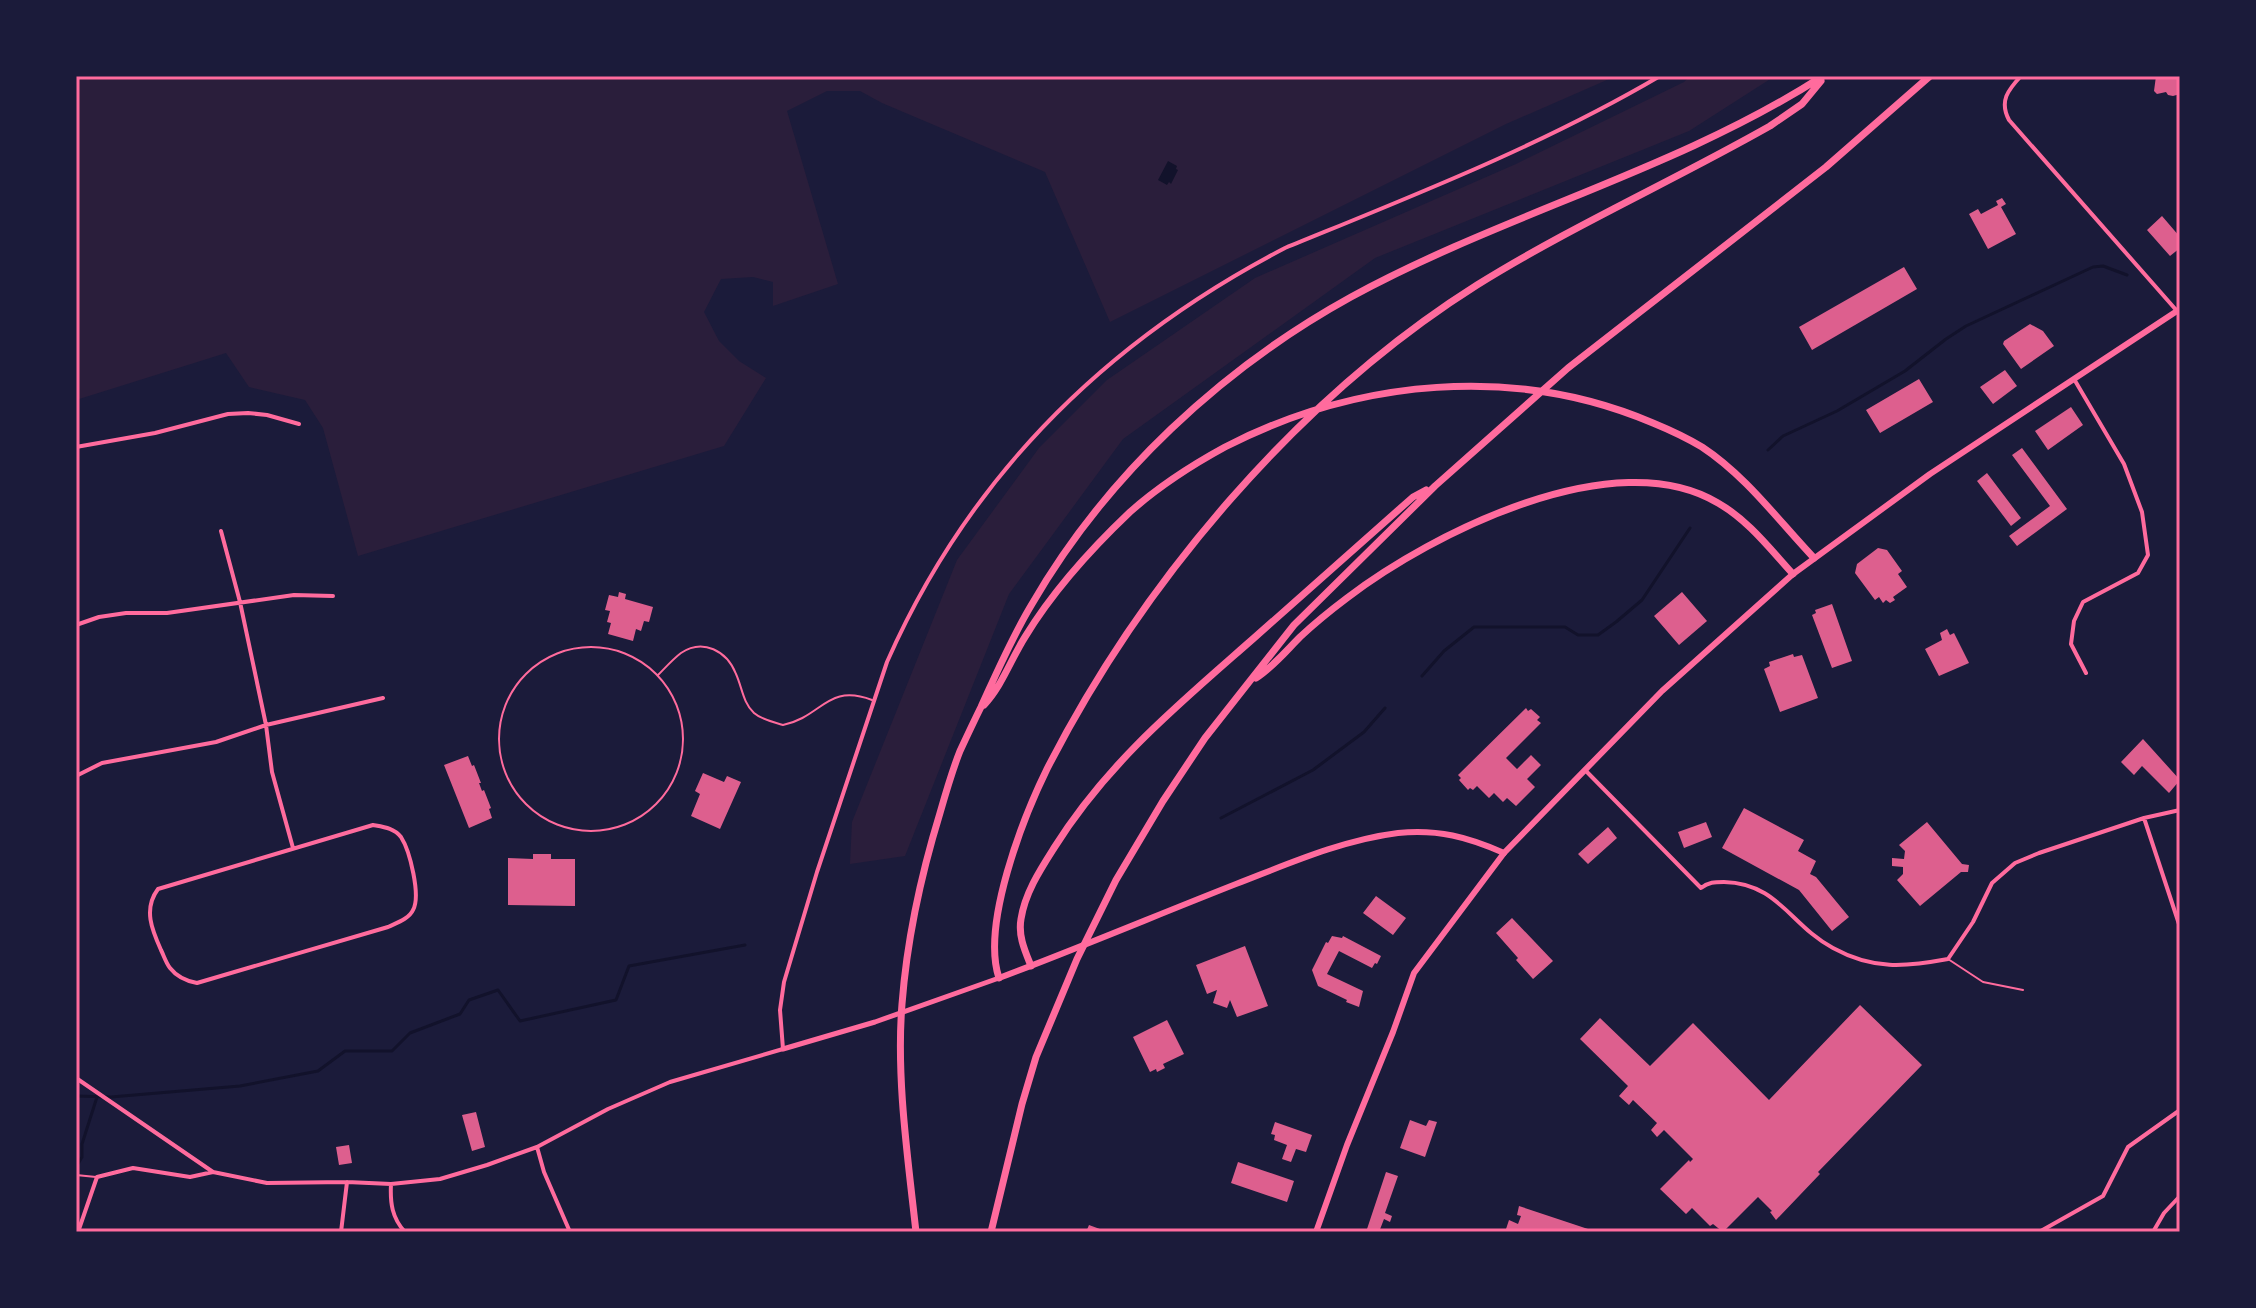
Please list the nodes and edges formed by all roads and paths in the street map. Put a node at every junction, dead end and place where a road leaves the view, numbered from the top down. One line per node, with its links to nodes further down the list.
1 (1660, 76): 20 (street)
2 (1824, 76): 21 (highway); 32 (highway)
3 (1930, 76): 9 (highway)
4 (2021, 76): 5 (street)
5 (2179, 311): 6 (main road)
6 (2074, 379): 11 (main road); 16 (street)
7 (299, 424): 8 (street)
8 (76, 447)
9 (1435, 486): 18 (highway); 31 (highway)
10 (221, 531): 14 (street)
11 (1814, 558): 12 (main road); 21 (highway)
12 (1793, 574): 18 (highway); 23 (main road)
13 (333, 596): 14 (street)
14 (240, 602): 15 (street); 22 (street)
15 (76, 625)
16 (2086, 673)
17 (657, 676): 17 (lane); 20 (lane)
18 (1251, 682): 49 (highway)
19 (383, 698): 22 (street)
20 (873, 701): 34 (street)
21 (980, 708): 48 (highway)
22 (266, 725): 24 (street); 27 (street)
23 (1584, 769): 28 (main road); 30 (street)
24 (76, 776)
25 (2180, 810): 26 (street)
26 (2144, 818): 29 (street); 30 (street)
27 (293, 848): 27 (street)
28 (1504, 853): 31 (main road); 50 (main road)
29 (2180, 927)
30 (1948, 959): 33 (lane)
31 (1031, 966): 32 (main road)
32 (999, 978): 34 (street)
33 (2023, 990)
34 (783, 1049): 37 (street)
35 (76, 1078): 38 (street)
36 (2180, 1110): 51 (street)
37 (537, 1147): 42 (street); 44 (street)
38 (213, 1172): 40 (street); 41 (street)
39 (76, 1175): 40 (lane)
40 (97, 1177): 45 (street)
41 (347, 1182): 42 (street); 46 (street)
42 (391, 1184): 47 (street)
43 (2180, 1196): 52 (street)
44 (571, 1231)
45 (78, 1232)
46 (341, 1232)
47 (405, 1232)
48 (916, 1232)
49 (991, 1232)
50 (1316, 1232)
51 (2039, 1232)
52 (2153, 1232)

